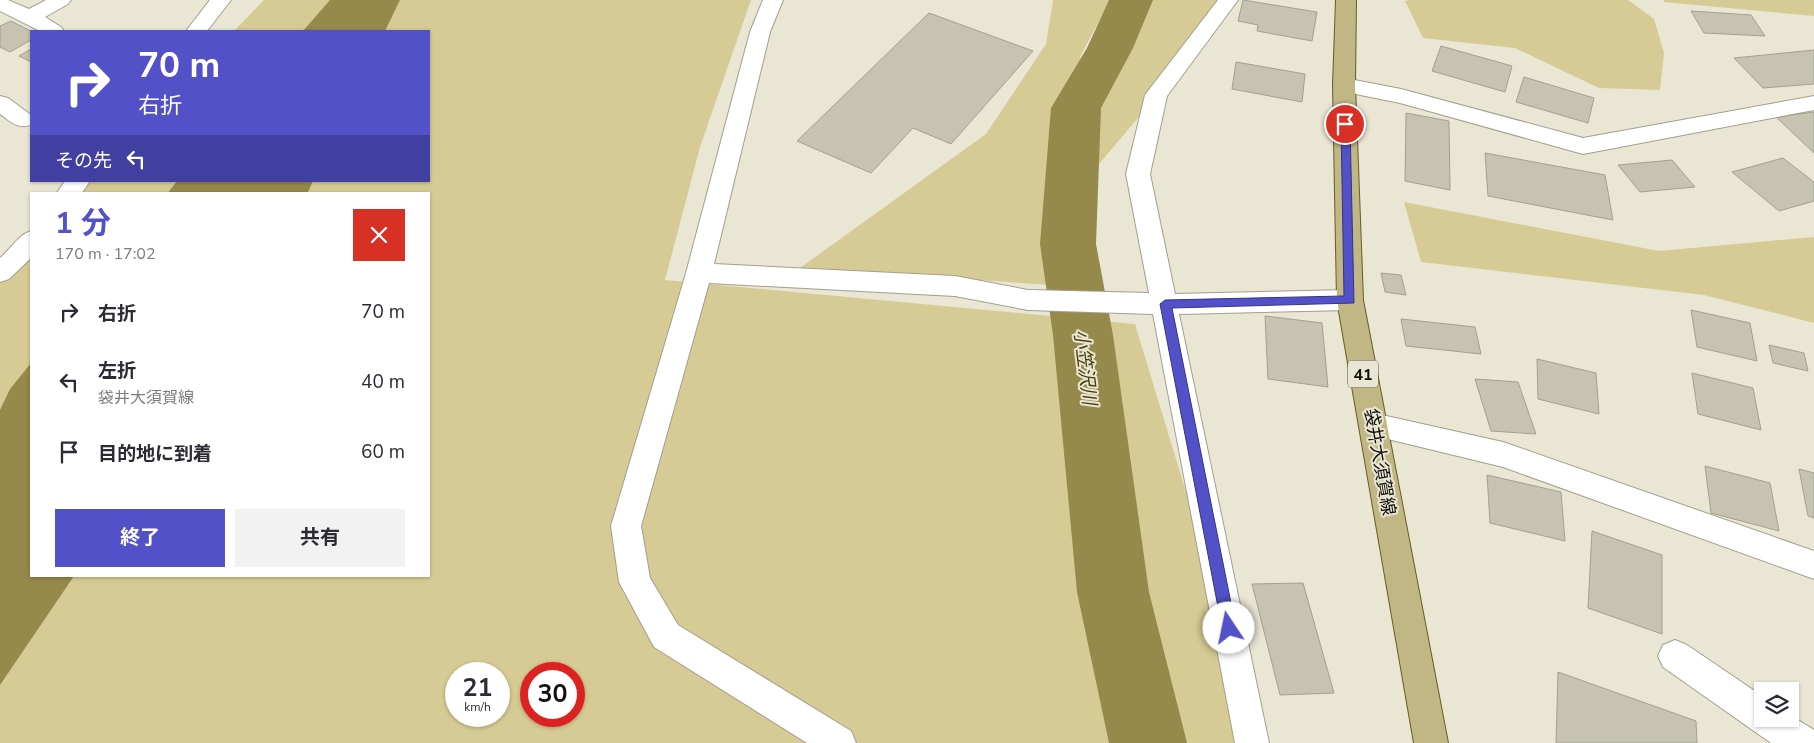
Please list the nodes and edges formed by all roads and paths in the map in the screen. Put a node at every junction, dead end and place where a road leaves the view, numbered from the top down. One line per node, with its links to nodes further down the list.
1 (61, 0): 7 (street)
2 (221, 0): 9 (street)
3 (773, 0): 18 (street)
4 (1228, 0): 20 (street)
5 (1346, 0): 10 (main road, 袋井大須賀線 / 41)
6 (0, 4): 7 (street)
7 (30, 17): 8 (street)
8 (52, 30)
9 (197, 30)
10 (1344, 85): 12 (street); 19 (main road, 袋井大須賀線 / 41)
11 (0, 102): 13 (street)
12 (1814, 103)
13 (23, 120)
14 (77, 182): 15 (street)
15 (70, 192)
16 (30, 241): 17 (street)
17 (0, 272)
18 (699, 273): 20 (street); 26 (street)
19 (1350, 300): 20 (street); 21 (main road, 袋井大須賀線 / 41)
20 (1165, 304): 27 (street)
21 (1373, 425): 22 (street); 28 (main road, 袋井大須賀線 / 41)
22 (1814, 565)
23 (1675, 656): 24 (street)
24 (1754, 710)
25 (1778, 727): 29 (street)
26 (839, 743)
27 (1252, 743)
28 (1431, 743)
29 (1802, 743)

